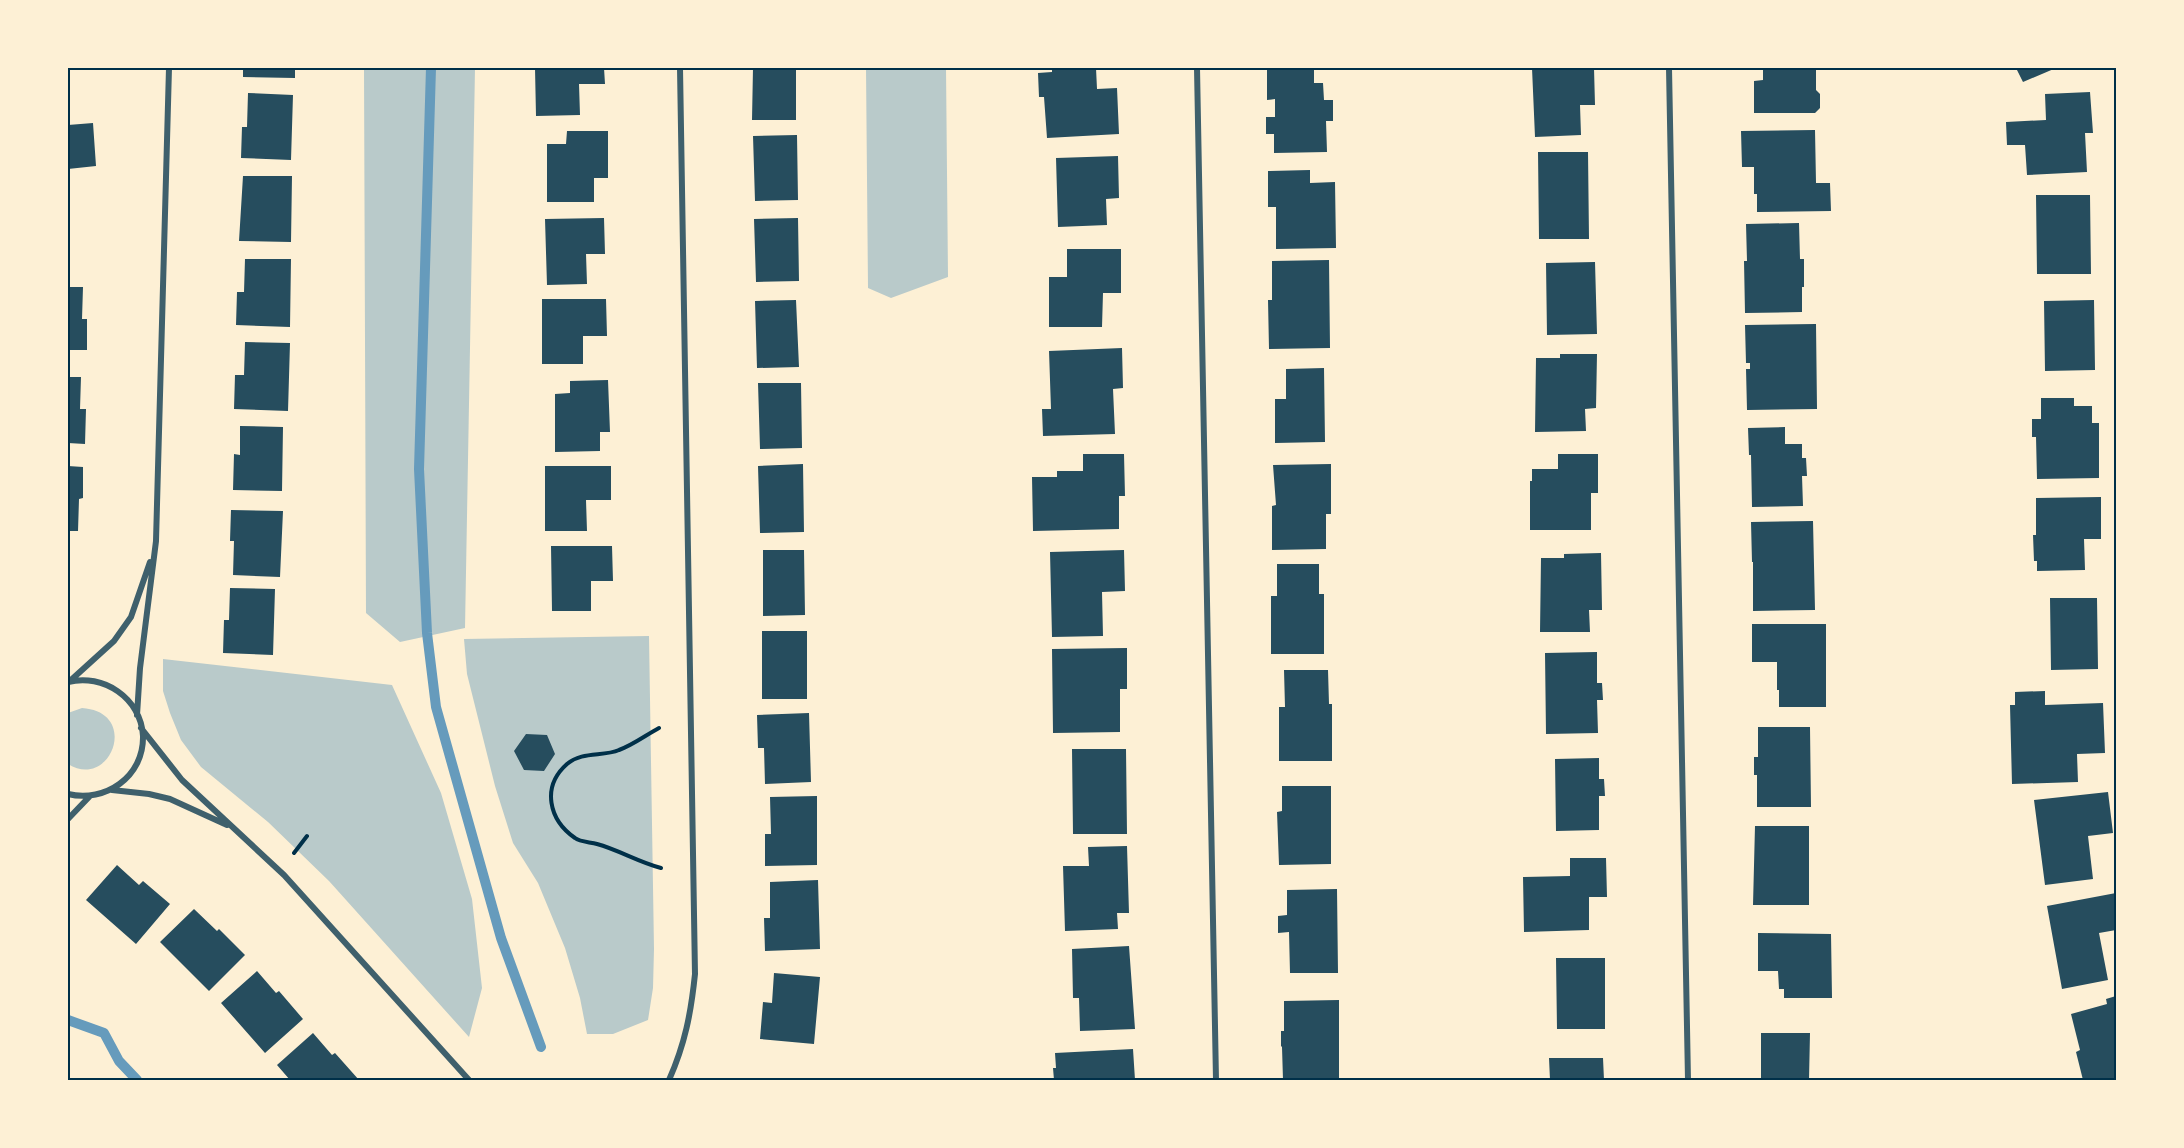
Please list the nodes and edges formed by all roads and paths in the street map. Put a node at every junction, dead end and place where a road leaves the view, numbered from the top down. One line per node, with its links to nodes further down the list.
1 (169, 68): 5 (street)
2 (680, 68): 19 (street)
3 (1197, 68): 20 (street)
4 (1670, 68): 21 (street)
5 (156, 542): 6 (street); 7 (street)
6 (69, 681): 7 (street)
7 (137, 715): 8 (street)
8 (141, 728): 10 (street); 14 (street)
9 (659, 728): 17 (path)
10 (111, 790): 12 (street); 14 (street)
11 (68, 794): 12 (street)
12 (90, 796): 13 (street)
13 (68, 819)
14 (233, 828): 18 (street)
15 (307, 836): 16 (path)
16 (294, 853)
17 (661, 868)
18 (469, 1080)
19 (669, 1080)
20 (1216, 1080)
21 (1688, 1080)

